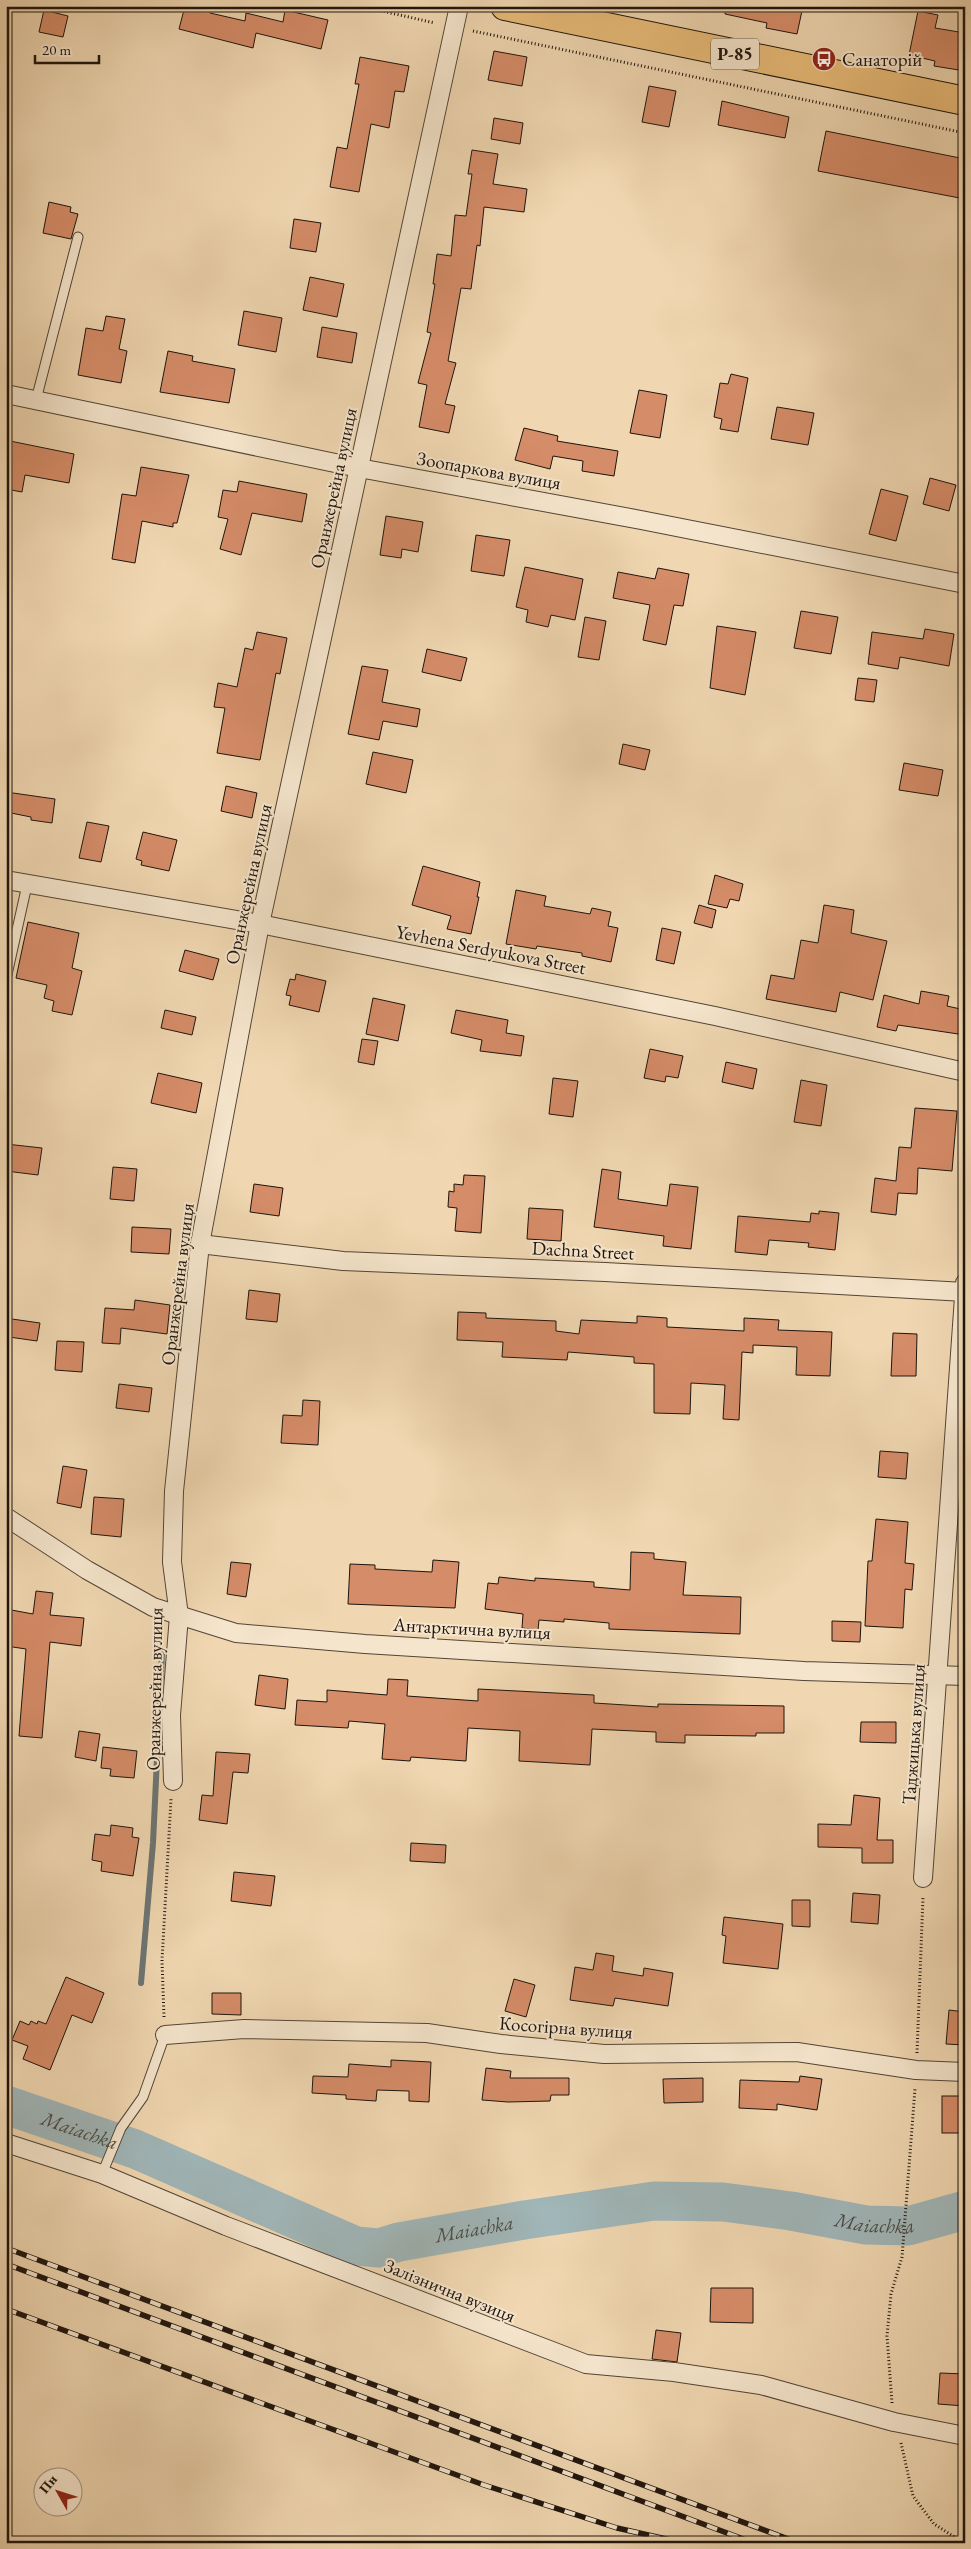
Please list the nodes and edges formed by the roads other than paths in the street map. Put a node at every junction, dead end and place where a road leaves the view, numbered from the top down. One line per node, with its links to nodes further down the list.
1 (458, 6): 7 (street, Оранжерейна вулиця)
2 (505, 6): 3 (main road, Р-85)
3 (965, 101)
4 (78, 237): 6 (lane)
5 (6, 394): 6 (street, Зоопаркова вулиця)
6 (36, 400): 7 (street, Зоопаркова вулиця)
7 (359, 468): 8 (street, Зоопаркова вулиця); 11 (street, Оранжерейна вулиця)
8 (965, 584)
9 (6, 880): 10 (street, Yevhena Serdyukova Street)
10 (27, 885): 11 (street, Yevhena Serdyukova Street); 12 (lane)
11 (260, 924): 13 (street, Yevhena Serdyukova Street); 14 (street, Оранжерейна вулиця)
12 (6, 979)
13 (965, 1072)
14 (200, 1244): 15 (street, Dachna Street); 17 (street, Оранжерейна вулиця)
15 (964, 1289): 18 (street, Таджицька вулиця)
16 (6, 1517): 17 (street, Антарктична вулиця)
17 (179, 1616): 18 (street, Антарктична вулиця); 20 (street, Оранжерейна вулиця)
18 (939, 1675): 19 (street, Антарктична вулиця); 21 (street, Таджицька вулиця)
19 (965, 1676)
20 (173, 1781)
21 (923, 1878)
22 (165, 2034): 23 (street, Косогірна вулиця); 25 (lane)
23 (965, 2072)
24 (6, 2143): 25 (street, Залізнична вузиця)
25 (106, 2166): 26 (street, Залізнична вузиця)
26 (965, 2436)

